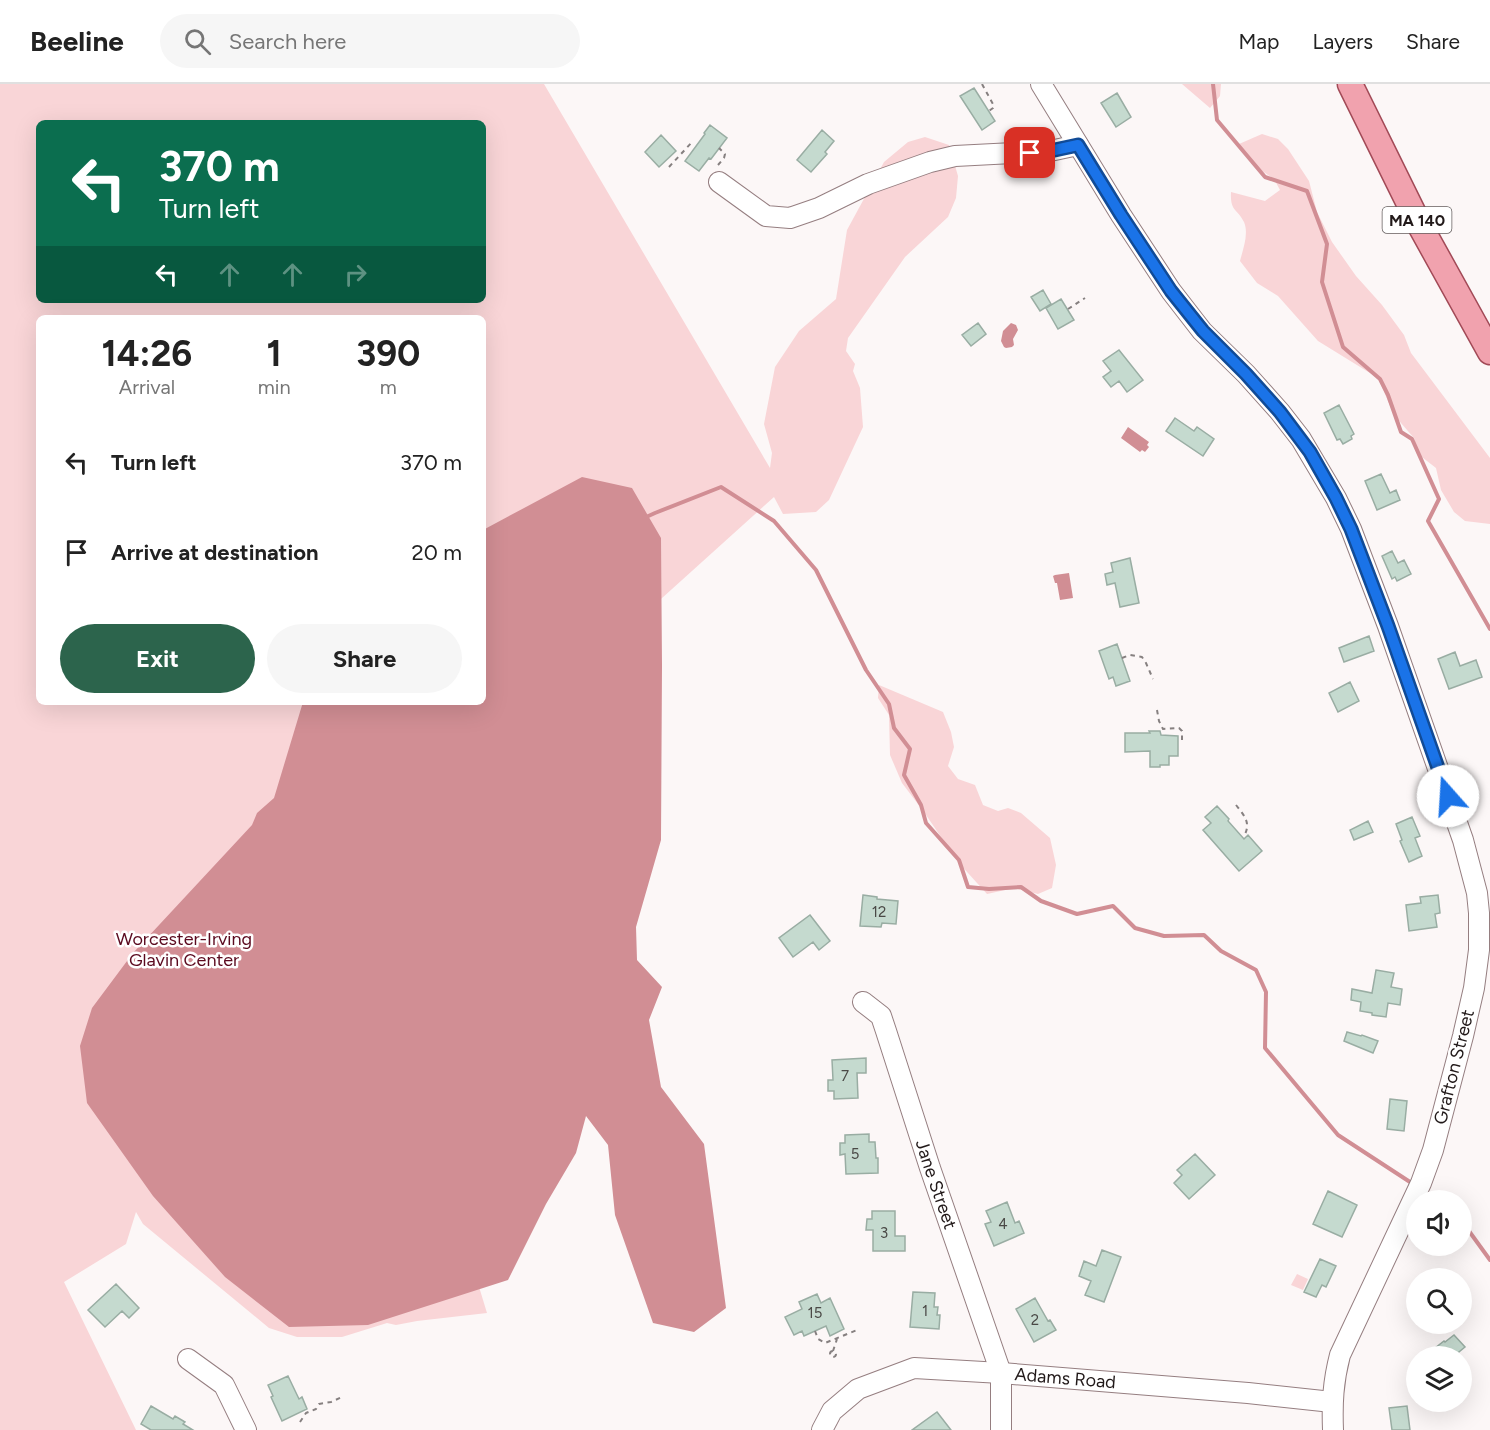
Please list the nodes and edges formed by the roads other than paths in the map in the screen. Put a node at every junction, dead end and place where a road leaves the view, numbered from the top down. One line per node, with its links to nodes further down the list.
1 (1041, 84): 3 (street, Grafton Street)
2 (1350, 84): 5 (main road, MA 140)
3 (1078, 145): 4 (street); 6 (street, Grafton Street)
4 (718, 174)
5 (1490, 352)
6 (1484, 962): 10 (street, Grafton Street)
7 (863, 1002): 9 (street, Jane Street)
8 (188, 1359): 11 (street)
9 (1001, 1373): 10 (street, Adams Road); 12 (street, Adams Road); 13 (street, Jane Street)
10 (1332, 1402): 14 (street, Grafton Street)
11 (246, 1430)
12 (822, 1430)
13 (1001, 1430)
14 (1333, 1430)

